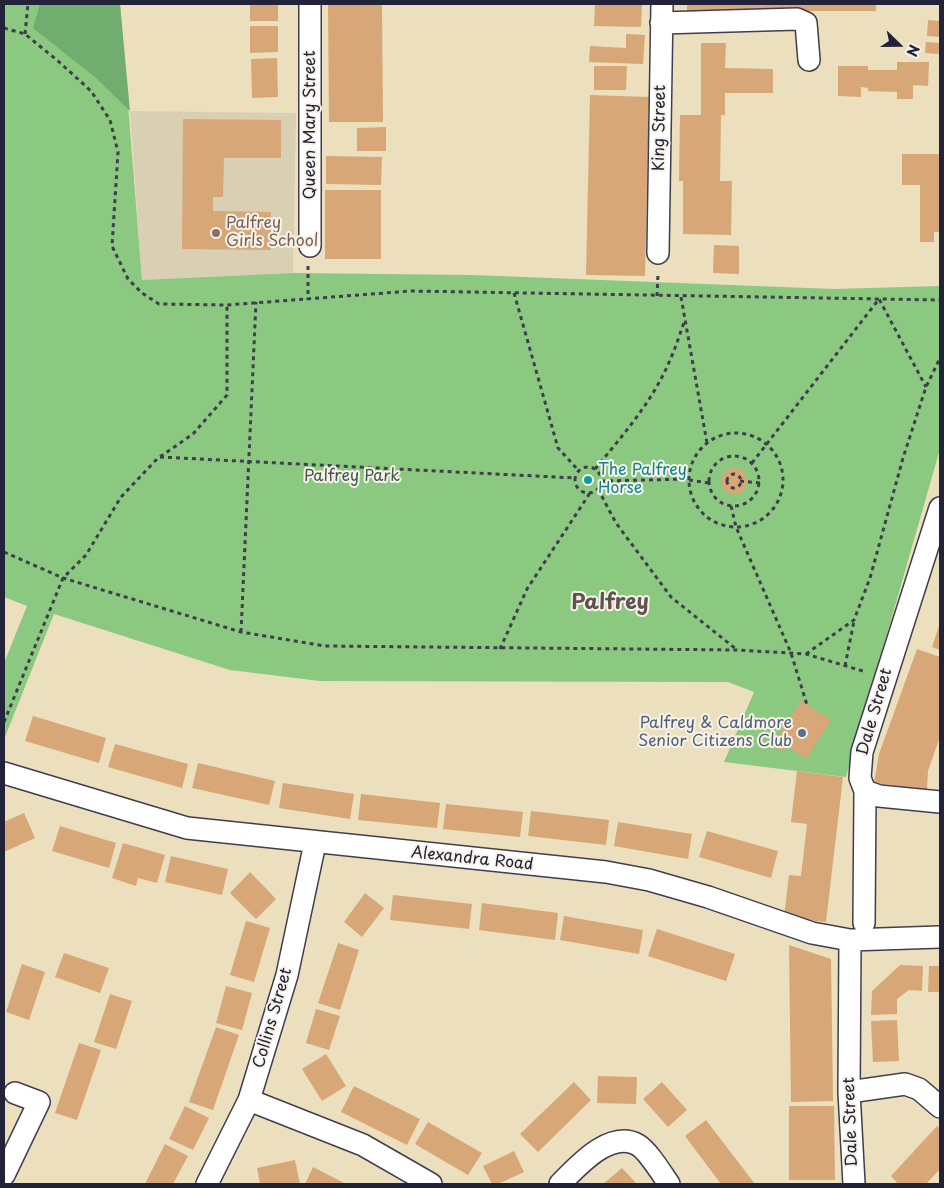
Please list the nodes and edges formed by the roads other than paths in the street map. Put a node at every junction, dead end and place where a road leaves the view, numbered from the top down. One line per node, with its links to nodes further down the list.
1 (310, 4): 4 (street, Queen Mary Street)
2 (661, 13): 3 (street); 5 (street, King Street)
3 (809, 60)
4 (310, 246)
5 (658, 253)
6 (940, 508): 8 (street, Dale Street)
7 (4, 773): 10 (street, Alexandra Road)
8 (864, 792): 9 (street); 11 (street, Dale Street)
9 (940, 802)
10 (315, 843): 13 (street, Alexandra Road); 16 (street, Collins Street)
11 (864, 923)
12 (940, 937): 13 (street, Alexandra Road)
13 (850, 940): 14 (street, Dale Street)
14 (849, 1092): 17 (street); 23 (street, Dale Street)
15 (15, 1093): 18 (street)
16 (249, 1100): 19 (street, Collins Street); 20 (street)
17 (940, 1107)
18 (4, 1175)
19 (207, 1184)
20 (431, 1184)
21 (560, 1184): 22 (street)
22 (669, 1184)
23 (854, 1184)

